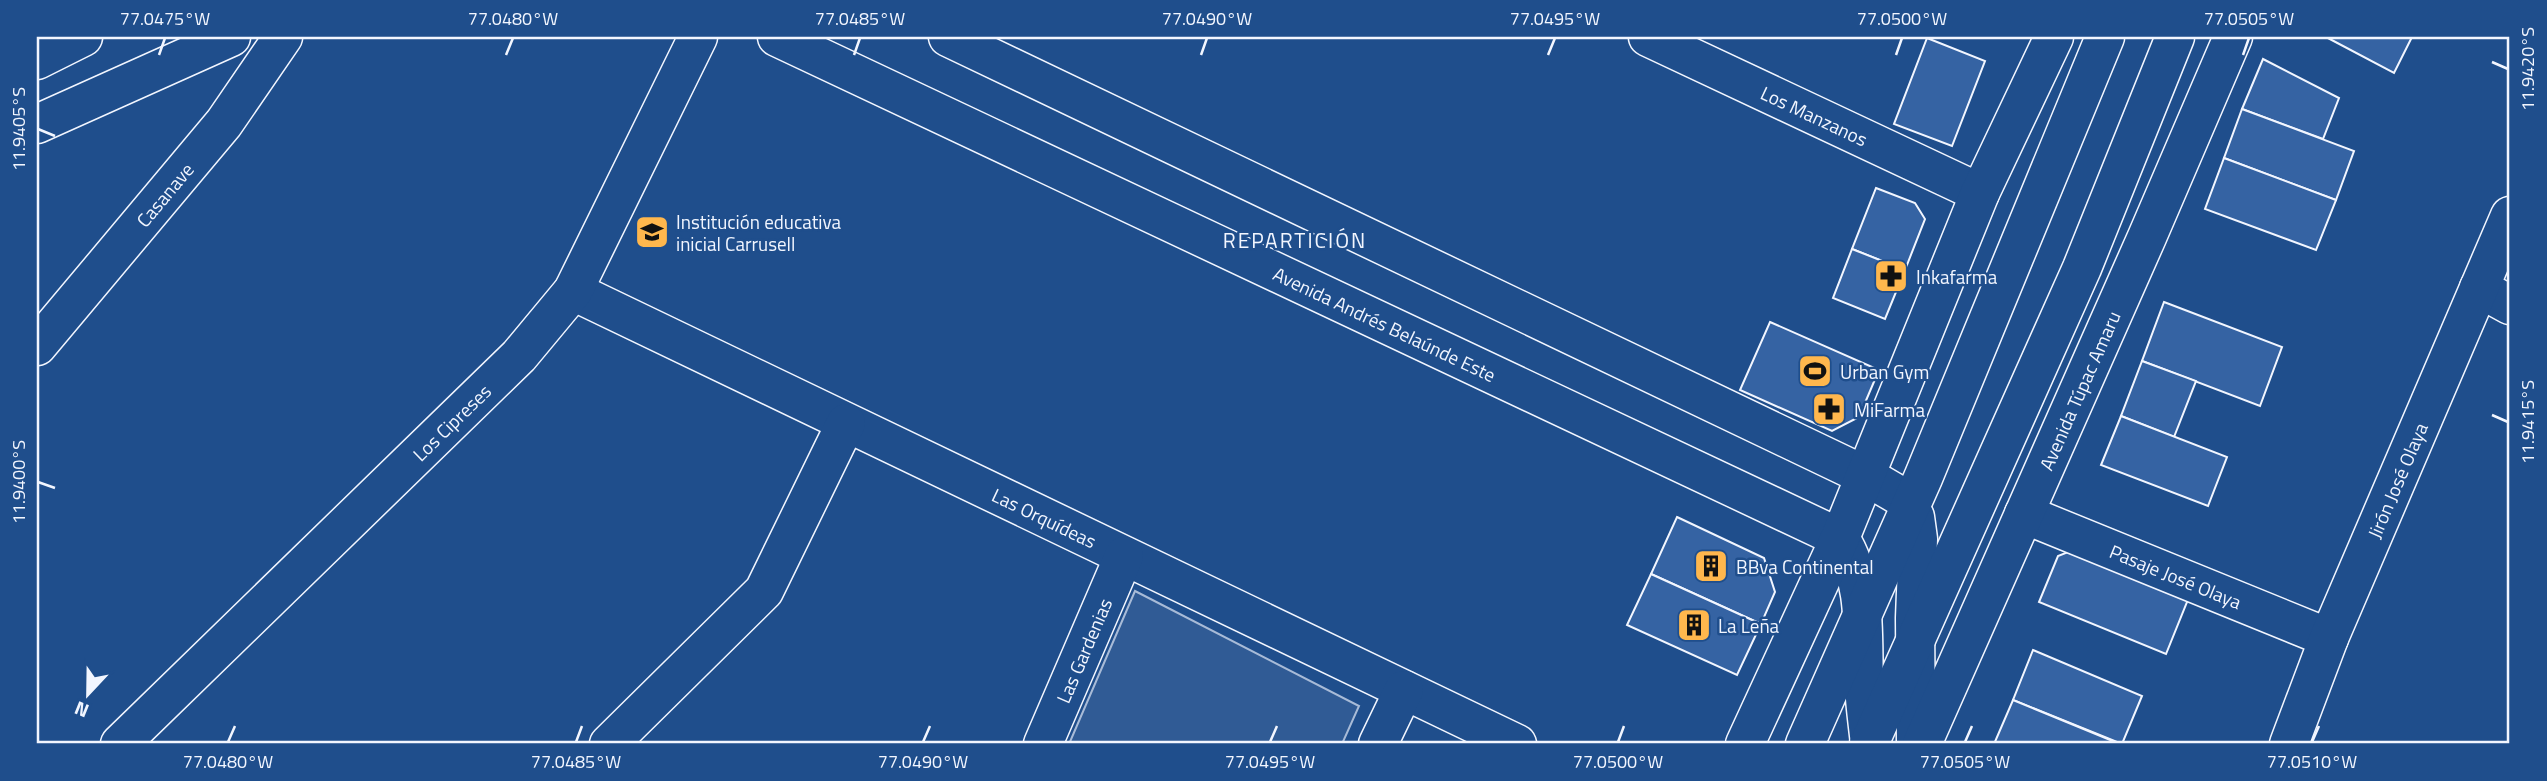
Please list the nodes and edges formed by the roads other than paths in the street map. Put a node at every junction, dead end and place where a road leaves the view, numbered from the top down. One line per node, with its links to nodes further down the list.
1 (83, 37): 12 (main road)
2 (230, 37): 13 (main road)
3 (283, 37): 18 (main road, Casanave)
4 (698, 37): 16 (main road, Los Cipreses)
5 (777, 37): 23 (main road, Avenida Andrés Belaúnde Este)
6 (948, 37): 20 (main road)
7 (2054, 37): 14 (main road)
8 (2105, 37): 21 (main road)
9 (2175, 37): 27 (main road)
10 (2233, 37): 22 (main road, Avenida Túpac Amaru)
11 (1657, 39): 14 (main road, Los Manzanos)
12 (37, 60)
13 (37, 124)
14 (1980, 192): 20 (main road)
15 (2510, 216): 17 (main road, Jirón José Olaya)
16 (573, 291): 19 (main road, Las Orquídeas); 29 (main road, Los Cipreses)
17 (2495, 297): 26 (main road, Jirón José Olaya)
18 (37, 346)
19 (846, 423): 24 (main road, Las Orquídeas); 30 (main road)
20 (1864, 475): 21 (main road); 23 (main road)
21 (1910, 508): 25 (main road); 27 (main road)
22 (2024, 514): 26 (main road, Pasaje José Olaya); 38 (main road, Avenida Túpac Amaru)
23 (1840, 538): 25 (main road); 34 (main road)
24 (1124, 555): 28 (main road, Las Orquídeas); 31 (main road, Las Gardenias)
25 (1863, 616): 35 (main road); 36 (main road)
26 (2329, 638): 39 (main road, Jirón José Olaya)
27 (1915, 642): 36 (main road); 37 (main road)
28 (1404, 690): 32 (main road); 33 (main road, Las Orquídeas)
29 (120, 744)
30 (609, 744)
31 (1042, 744)
32 (1378, 744)
33 (1517, 744)
34 (1745, 744)
35 (1805, 744)
36 (1870, 744)
37 (1916, 744)
38 (1922, 744)
39 (2289, 744)

